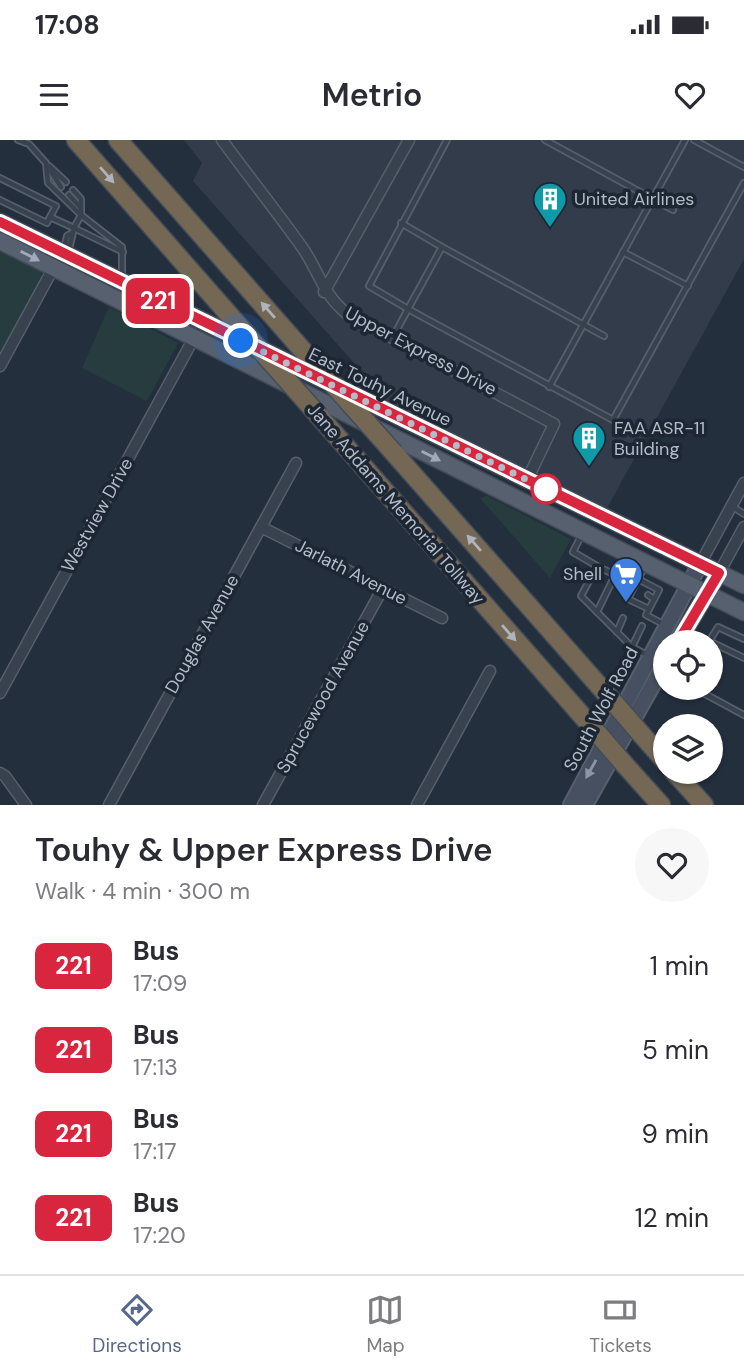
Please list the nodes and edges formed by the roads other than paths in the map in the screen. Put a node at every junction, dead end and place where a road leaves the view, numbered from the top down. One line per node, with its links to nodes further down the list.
1 (18, 140): 12 (lane)
2 (76, 140): 22 (highway, Jane Addams Memorial Tollway, one-way to 22)
3 (118, 140): 18 (highway, Jane Addams Memorial Tollway)
4 (222, 140): 37 (street, Upper Express Drive)
5 (409, 140): 37 (street)
6 (447, 140): 27 (lane)
7 (545, 140): 21 (lane)
8 (685, 140): 21 (lane)
9 (694, 140): 11 (lane)
10 (712, 140): 11 (lane)
11 (709, 146): 13 (lane)
12 (46, 163): 15 (lane); 17 (lane); 24 (lane)
13 (744, 167)
14 (2, 180): 25 (lane)
15 (66, 182)
16 (744, 183): 36 (lane)
17 (61, 187)
18 (163, 191): 22 (highway); 85 (highway, Jane Addams Memorial Tollway, one-way to 18, bridge)
19 (71, 193): 24 (lane)
20 (2, 199): 25 (lane)
21 (652, 199): 23 (lane); 33 (lane)
22 (138, 210): 94 (highway, Jane Addams Memorial Tollway, one-way to 94, bridge)
23 (673, 211)
24 (80, 215): 28 (lane); 32 (lane)
25 (50, 216): 28 (lane)
26 (0, 222): 31 (main road, East Touhy Avenue)
27 (401, 223): 30 (lane); 38 (lane)
28 (73, 231): 31 (lane); 32 (lane)
29 (0, 241): 34 (main road, one-way to 34)
30 (442, 247): 38 (lane); 39 (lane)
31 (63, 250): 34 (street); 35 (main road, East Touhy Avenue)
32 (123, 252): 35 (lane)
33 (623, 252): 36 (lane); 39 (lane)
34 (54, 268): 41 (main road); 43 (street)
35 (122, 283): 46 (main road, East Touhy Avenue)
36 (688, 286): 44 (lane)
37 (324, 292): 42 (street, Upper Express Drive)
38 (408, 309): 42 (lane); 44 (lane)
39 (583, 325): 40 (lane); 44 (lane)
40 (604, 336)
41 (195, 337): 52 (main road, one-way to 52); 81 (street, Westview Drive)
42 (393, 338): 46 (street, Upper Express Drive)
43 (0, 366)
44 (549, 387)
45 (296, 463): 50 (street, Douglas Avenue)
46 (527, 480): 54 (main road, East Touhy Avenue)
47 (742, 490): 48 (street, South Wolf Road)
48 (731, 506): 49 (lane); 54 (street, South Wolf Road)
49 (744, 514)
50 (261, 527): 61 (street, Jarlath Avenue); 89 (street, Douglas Avenue)
51 (744, 527): 57 (street)
52 (583, 533): 53 (main road); 55 (lane)
53 (625, 554): 56 (main road); 58 (lane)
54 (700, 564): 57 (main road, East Touhy Avenue); 60 (main road, South Wolf Road)
55 (597, 566): 58 (lane); 66 (lane)
56 (642, 571): 60 (main road); 64 (lane); 65 (lane)
57 (719, 573): 59 (main road, East Touhy Avenue); 62 (main road)
58 (615, 575): 66 (lane)
59 (744, 585)
60 (688, 586): 62 (main road); 71 (main road, South Wolf Road)
61 (383, 588): 68 (street, Jarlath Avenue); 90 (street, Sprucewood Avenue)
62 (706, 594): 67 (main road); 72 (main road)
63 (648, 595): 64 (lane)
64 (654, 599): 65 (lane)
65 (649, 609): 71 (lane)
66 (597, 612): 74 (lane)
67 (744, 612)
68 (442, 618)
69 (624, 618): 74 (lane)
70 (642, 626): 77 (lane)
71 (667, 626): 79 (main road, South Wolf Road)
72 (685, 630)
73 (723, 630): 75 (lane)
74 (617, 632): 77 (lane)
75 (742, 640)
76 (723, 644): 78 (lane)
77 (632, 647): 79 (lane)
78 (743, 656)
79 (651, 657): 92 (main road, South Wolf Road, one-way to 92)
80 (490, 671): 91 (street)
81 (0, 692)
82 (653, 692): 93 (main road, South Wolf Road)
83 (716, 700): 84 (lane)
84 (744, 715)
85 (653, 747)
86 (0, 773): 88 (street)
87 (685, 784): 95 (highway)
88 (26, 805)
89 (109, 805)
90 (262, 805)
91 (417, 805)
92 (571, 805)
93 (585, 805)
94 (661, 805)
95 (704, 805)

